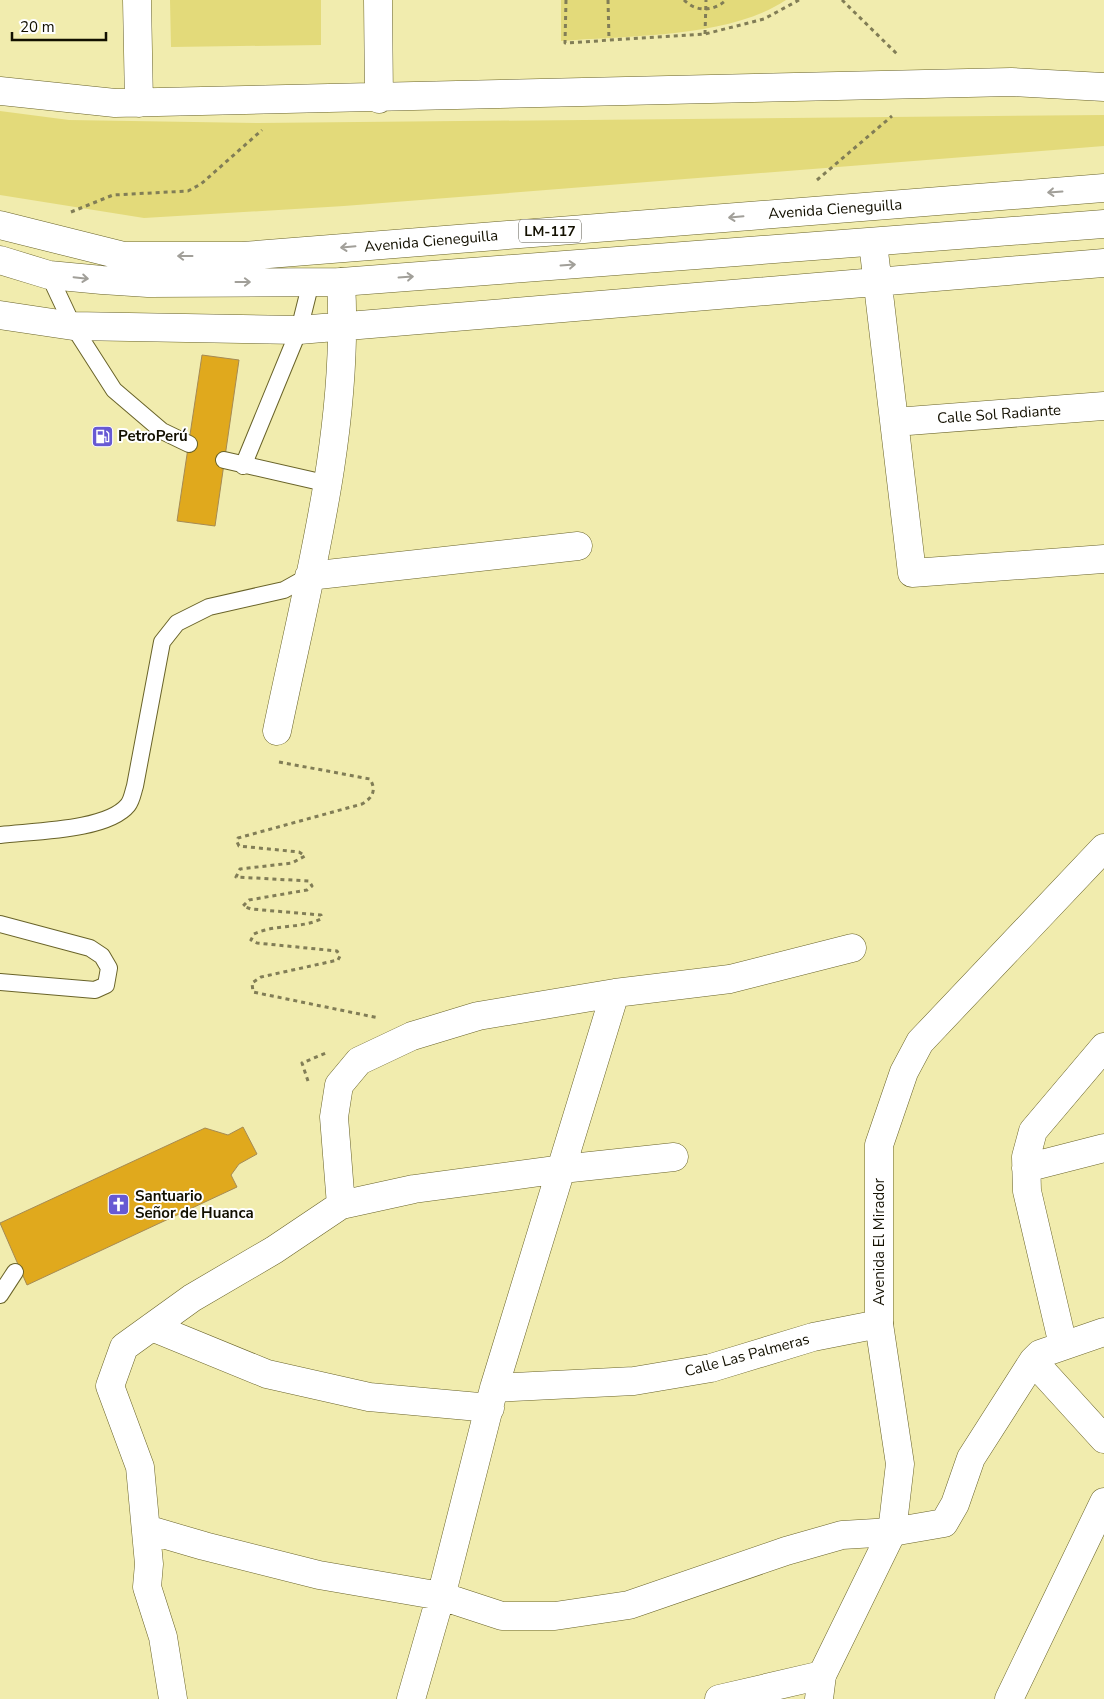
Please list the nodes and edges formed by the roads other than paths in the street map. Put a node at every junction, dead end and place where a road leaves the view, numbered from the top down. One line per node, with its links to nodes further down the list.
1 (137, 0): 6 (street)
2 (378, 0): 5 (street)
3 (1104, 87): 5 (street)
4 (0, 91): 6 (street)
5 (379, 99): 6 (street)
6 (138, 103)
7 (1104, 188): 9 (street, Avenida Cieneguilla / LM-117, one-way to 9)
8 (1104, 224): 10 (street, LM-117)
9 (0, 225)
10 (874, 243): 14 (street); 16 (street, LM-117, one-way to 10)
11 (0, 260): 13 (street, LM-117)
12 (1104, 263): 14 (street)
13 (49, 275): 15 (street, LM-117, one-way to 15); 18 (lane)
14 (878, 281): 19 (street); 22 (street)
15 (312, 282): 16 (street, LM-117); 20 (lane)
16 (341, 282): 19 (street)
17 (0, 315): 18 (street)
18 (73, 326): 20 (street); 23 (lane)
19 (344, 327): 20 (street); 26 (street)
20 (299, 330): 25 (lane)
21 (1104, 406): 22 (street, Calle Sol Radiante)
22 (895, 422): 28 (street)
23 (189, 444)
24 (224, 460): 25 (lane)
25 (243, 466): 26 (lane)
26 (328, 484): 29 (street)
27 (578, 546): 29 (street)
28 (1104, 559)
29 (309, 576): 30 (street); 31 (lane)
30 (277, 731)
31 (0, 834)
32 (1104, 848): 45 (street, Avenida El Mirador)
33 (0, 924): 35 (lane)
34 (852, 948): 36 (street)
35 (0, 982)
36 (615, 993): 41 (street); 42 (street)
37 (1104, 1047): 40 (street)
38 (1104, 1148): 40 (street)
39 (674, 1158): 41 (street)
40 (1026, 1168): 48 (street)
41 (562, 1169): 42 (street); 50 (street)
42 (341, 1205): 46 (street)
43 (14, 1272): 44 (lane)
44 (0, 1295)
45 (879, 1324): 50 (street, Calle Las Palmeras); 54 (street, Avenida El Mirador)
46 (152, 1327): 50 (street, Calle Las Palmeras); 53 (street)
47 (1104, 1332): 48 (street)
48 (1063, 1345): 49 (street)
49 (1033, 1361): 51 (street); 54 (street)
50 (492, 1398): 55 (street)
51 (1104, 1439)
52 (1104, 1502): 60 (street)
53 (146, 1529): 55 (street); 57 (street)
54 (892, 1532): 55 (street); 56 (street, Avenida El Mirador)
55 (441, 1596): 58 (street)
56 (821, 1687): 59 (street)
57 (173, 1699)
58 (411, 1699)
59 (719, 1699)
60 (1009, 1699)

